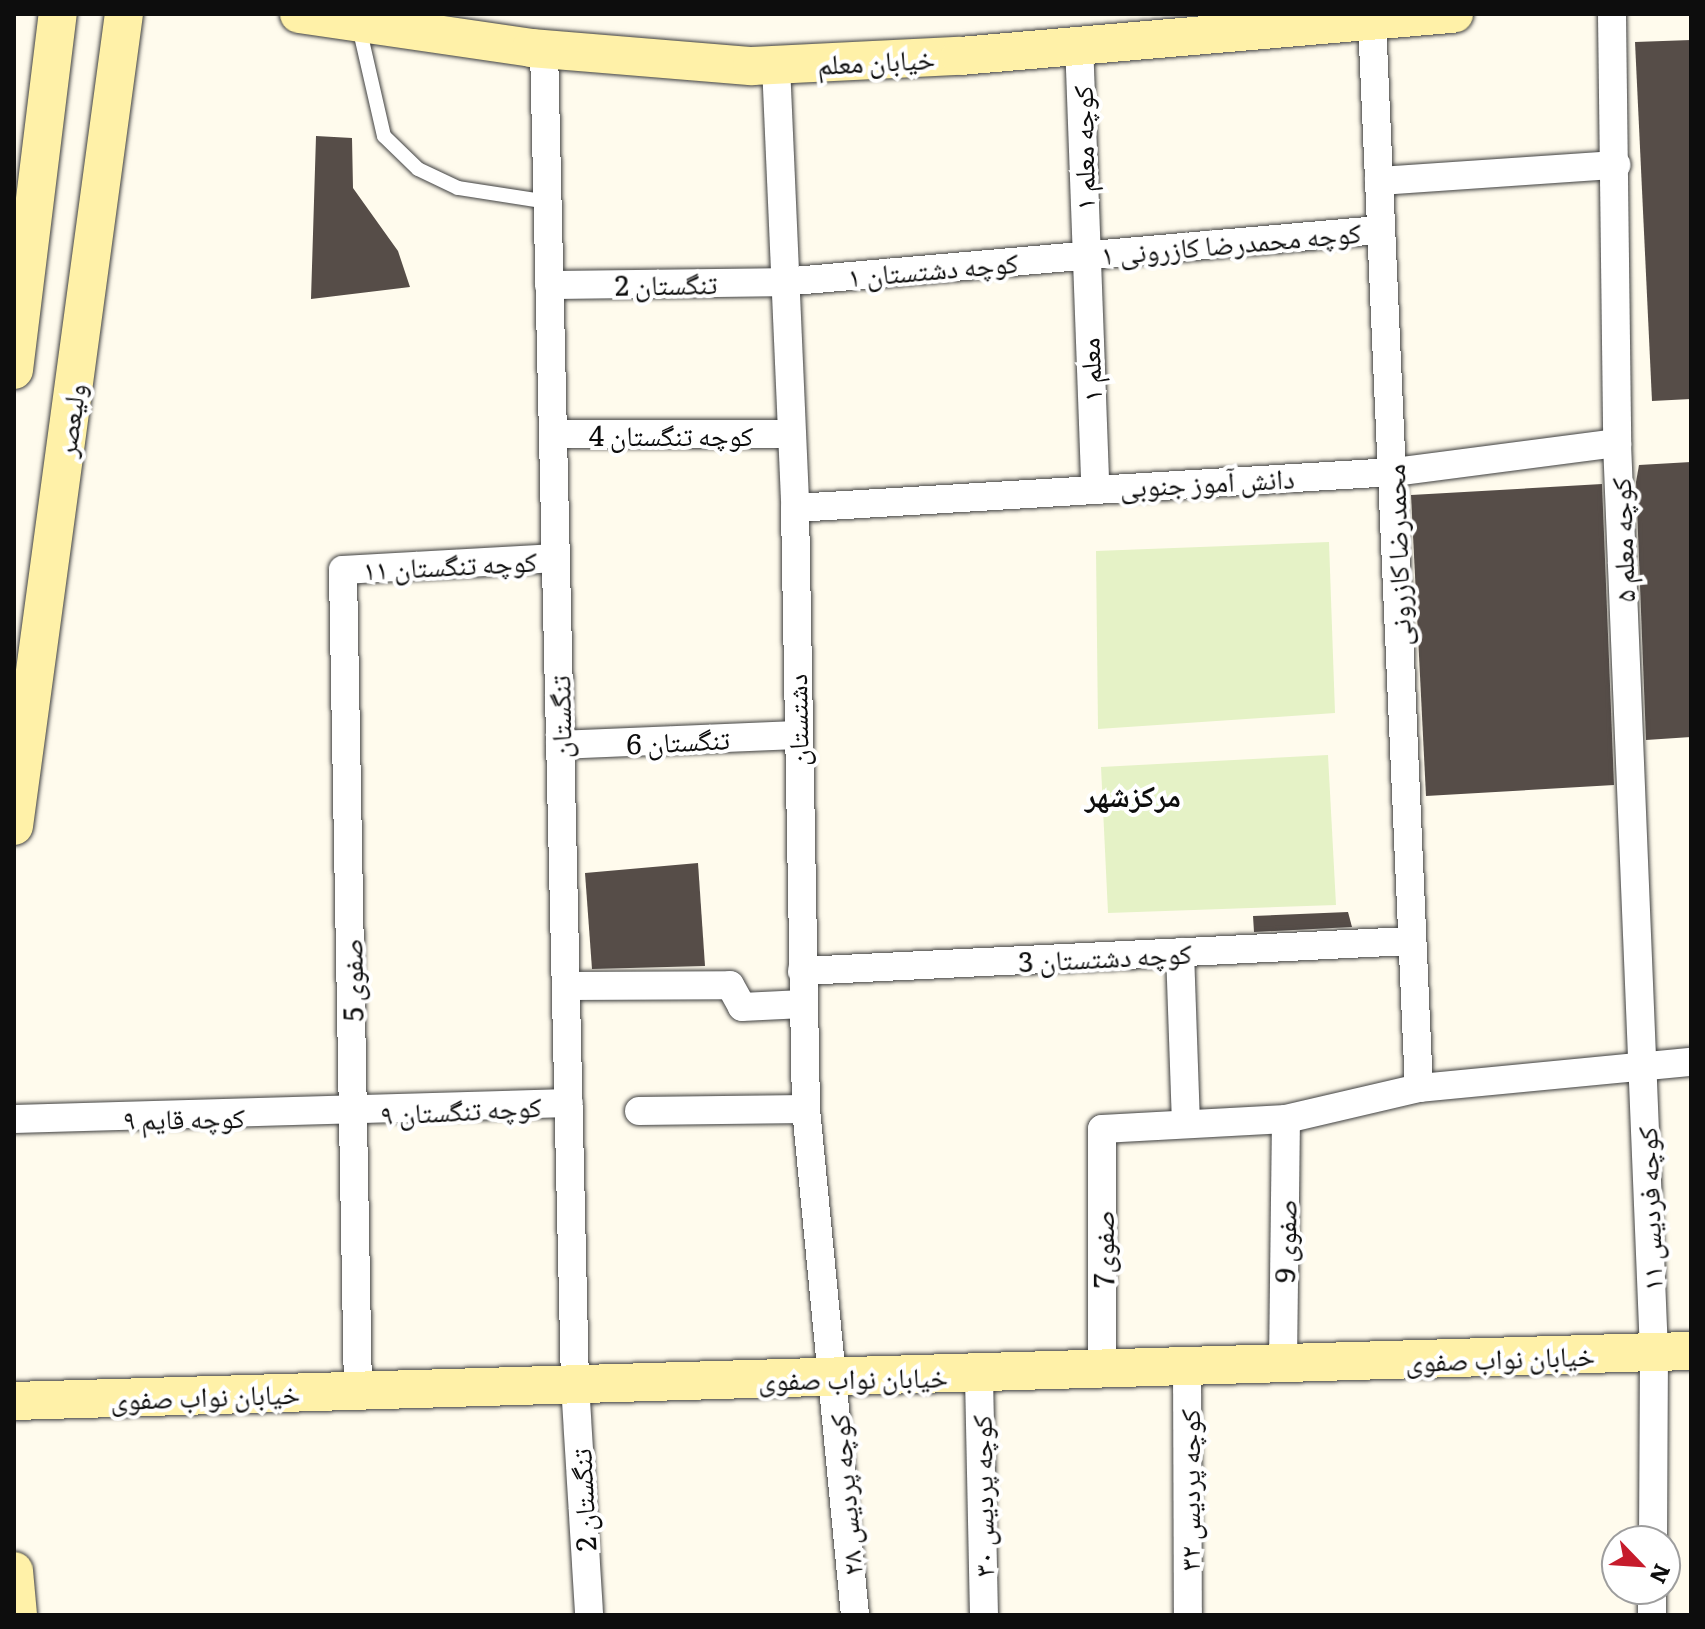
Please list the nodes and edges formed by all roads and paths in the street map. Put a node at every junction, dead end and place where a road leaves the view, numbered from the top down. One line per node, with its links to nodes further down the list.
1 (58, 14): 18 (street)
2 (124, 14): 28 (street, ولیعصر)
3 (299, 14): 7 (street, خیابان معلم)
4 (1454, 14): 6 (street, خیابان معلم)
5 (1612, 14): 11 (street, کوچه معلم ۵)
6 (1372, 21): 8 (street, خیابان معلم); 12 (street, محمدرضا کازرونی)
7 (359, 23): 9 (street, خیابان معلم); 13 (lane)
8 (1079, 42): 10 (street, خیابان معلم); 15 (street, کوچه معلم ۱)
9 (544, 49): 10 (street, خیابان معلم); 13 (street, تنگستان)
10 (776, 65): 16 (street, دشتستان)
11 (1616, 165): 12 (street); 21 (street, کوچه معلم ۵)
12 (1379, 181): 14 (street, محمدرضا کازرونی)
13 (548, 202): 17 (street, تنگستان)
14 (1379, 230): 15 (street, کوچه محمدرضا کازرونی ۱); 22 (street, محمدرضا کازرونی)
15 (1084, 253): 16 (street, کوچه دشتستان ۱); 23 (street, معلم ۱)
16 (782, 282): 17 (street, تنگستان 2); 20 (street, دشتستان)
17 (549, 285): 19 (street, تنگستان)
18 (14, 370)
19 (555, 434): 20 (street, کوچه تنگستان 4); 25 (street, تنگستان)
20 (787, 434): 24 (street, دشتستان)
21 (1617, 443): 22 (street, دانش آموز جنوبی); 37 (street, کوچه معلم ۵)
22 (1394, 472): 23 (street, دانش آموز جنوبی); 31 (street, محمدرضا کازرونی)
23 (1095, 487): 24 (street, دانش آموز جنوبی)
24 (795, 508): 27 (street, دشتستان)
25 (556, 558): 26 (street, کوچه تنگستان ۱۱); 29 (street, تنگستان)
26 (343, 570): 42 (street, صفوی 5)
27 (795, 735): 29 (street, تنگستان 6); 33 (street, دشتستان)
28 (20, 736): 30 (street, ولیعصر)
29 (560, 745): 34 (street, تنگستان)
30 (14, 826)
31 (1408, 941): 32 (street, کوچه دشتستان 3); 38 (street, محمدرضا کازرونی)
32 (1180, 952): 33 (street, کوچه دشتستان 3); 45 (street)
33 (802, 971): 35 (street, دشتستان)
34 (566, 986): 35 (street); 39 (street, تنگستان)
35 (803, 1004): 40 (street, دشتستان)
36 (1691, 1062): 37 (street)
37 (1642, 1065): 38 (street); 46 (street, کوچه فردیس ۱۱)
38 (1419, 1088): 44 (street)
39 (569, 1103): 42 (street, کوچه تنگستان ۹); 52 (street, تنگستان)
40 (806, 1109): 41 (street); 50 (street, دشتستان)
41 (639, 1111)
42 (353, 1114): 43 (street, کوچه قایم ۹); 53 (street, صفوی 5)
43 (14, 1119)
44 (1286, 1119): 45 (street); 47 (street, صفوی 9)
45 (1186, 1123): 49 (street, صفوی7)
46 (1672, 1352): 47 (street, خیابان نواب صفوی); 55 (street, کوچه فردیس ۱۱)
47 (1283, 1363): 48 (street, خیابان نواب صفوی)
48 (1187, 1366): 49 (street, خیابان نواب صفوی); 61 (street, کوچه پردیس ۳۲)
49 (1102, 1369): 51 (street, خیابان نواب صفوی)
50 (834, 1375): 51 (street, خیابان نواب صفوی); 52 (street, خیابان نواب صفوی); 59 (street, کوچه پردیس ۲۸)
51 (979, 1377): 60 (street, کوچه پردیس ۳۰)
52 (575, 1384): 53 (street, خیابان نواب صفوی); 58 (street, تنگستان 2)
53 (358, 1391): 54 (street, خیابان نواب صفوی)
54 (14, 1401)
55 (1655, 1525)
56 (14, 1571): 57 (street)
57 (18, 1615)
58 (589, 1615)
59 (855, 1615)
60 (984, 1615)
61 (1188, 1615)

